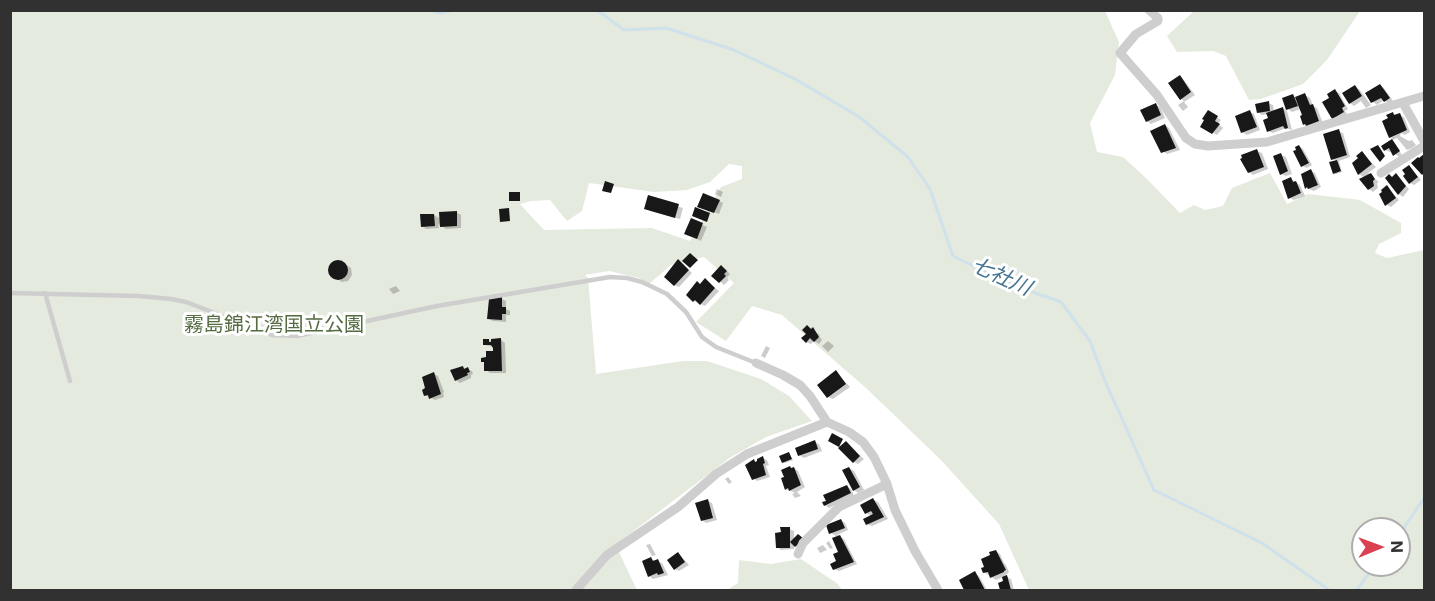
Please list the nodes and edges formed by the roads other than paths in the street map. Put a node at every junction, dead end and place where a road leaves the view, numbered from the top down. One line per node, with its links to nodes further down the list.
1 (1149, 10): 3 (street)
2 (1425, 96): 3 (street)
3 (1402, 103): 4 (street)
4 (1425, 141)
5 (1425, 146): 6 (street)
6 (1381, 173)
7 (10, 293): 8 (lane)
8 (45, 293): 9 (lane); 10 (lane)
9 (756, 363): 11 (street)
10 (70, 381)
11 (827, 423): 12 (street); 14 (street)
12 (887, 484): 13 (street); 15 (street)
13 (798, 554)
14 (576, 591)
15 (938, 591)

